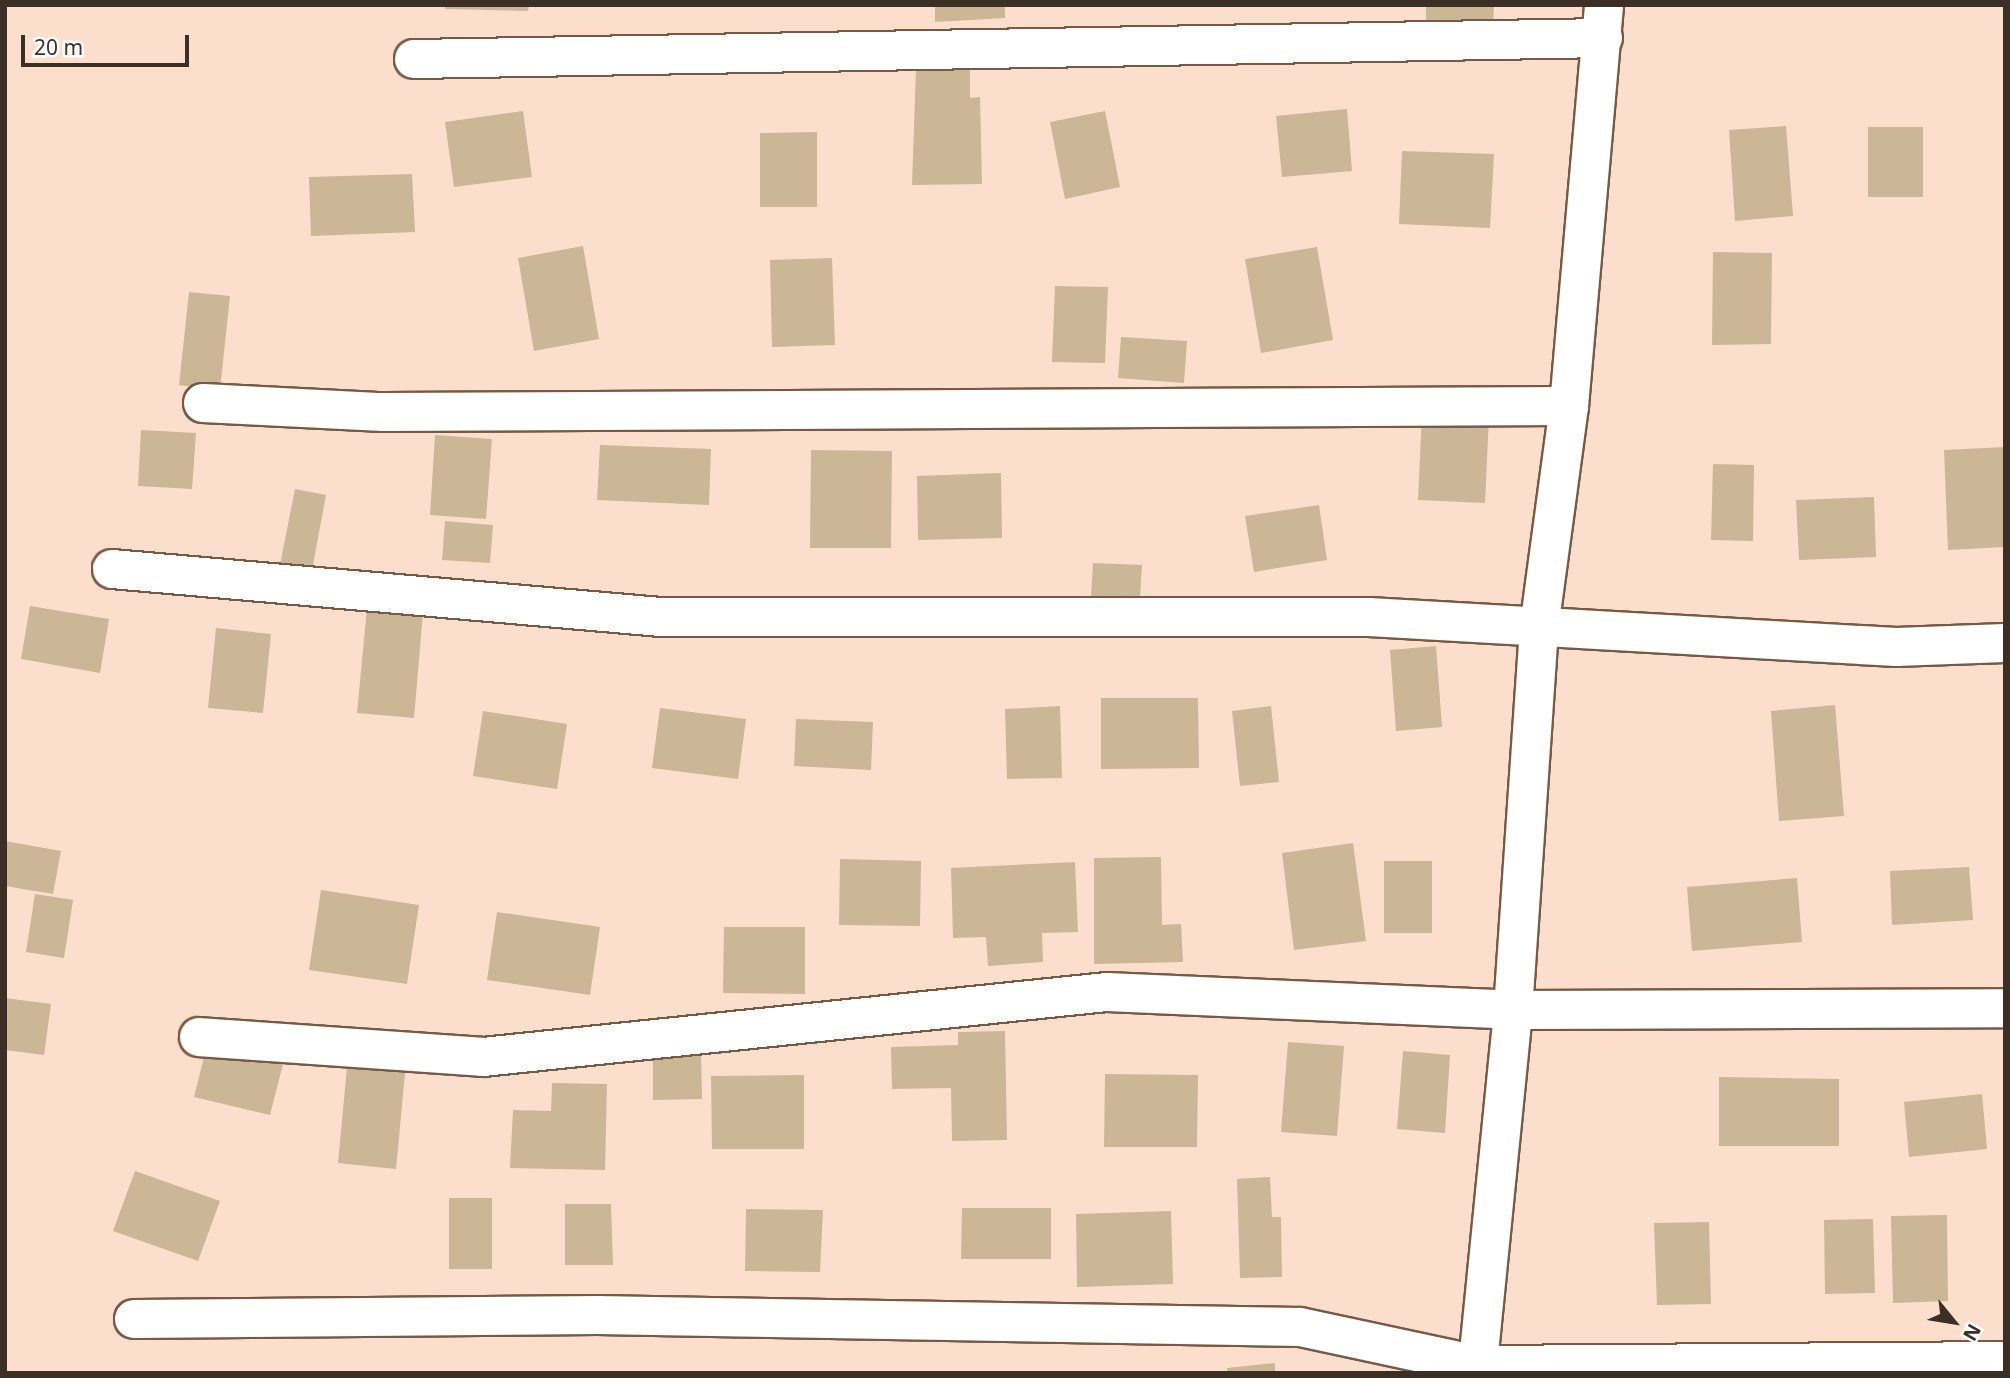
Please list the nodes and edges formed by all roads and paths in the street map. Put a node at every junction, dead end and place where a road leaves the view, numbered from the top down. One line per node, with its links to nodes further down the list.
1 (1603, 22): 2 (street); 4 (street)
2 (414, 59)
3 (203, 404): 4 (street)
4 (1569, 406): 6 (street)
5 (112, 569): 6 (street)
6 (1539, 628): 7 (street); 9 (street)
7 (2005, 643)
8 (2005, 1008): 9 (street)
9 (1513, 1010): 10 (street); 13 (street)
10 (199, 1037)
11 (134, 1319): 13 (street)
12 (2005, 1361): 13 (street)
13 (1477, 1369)

